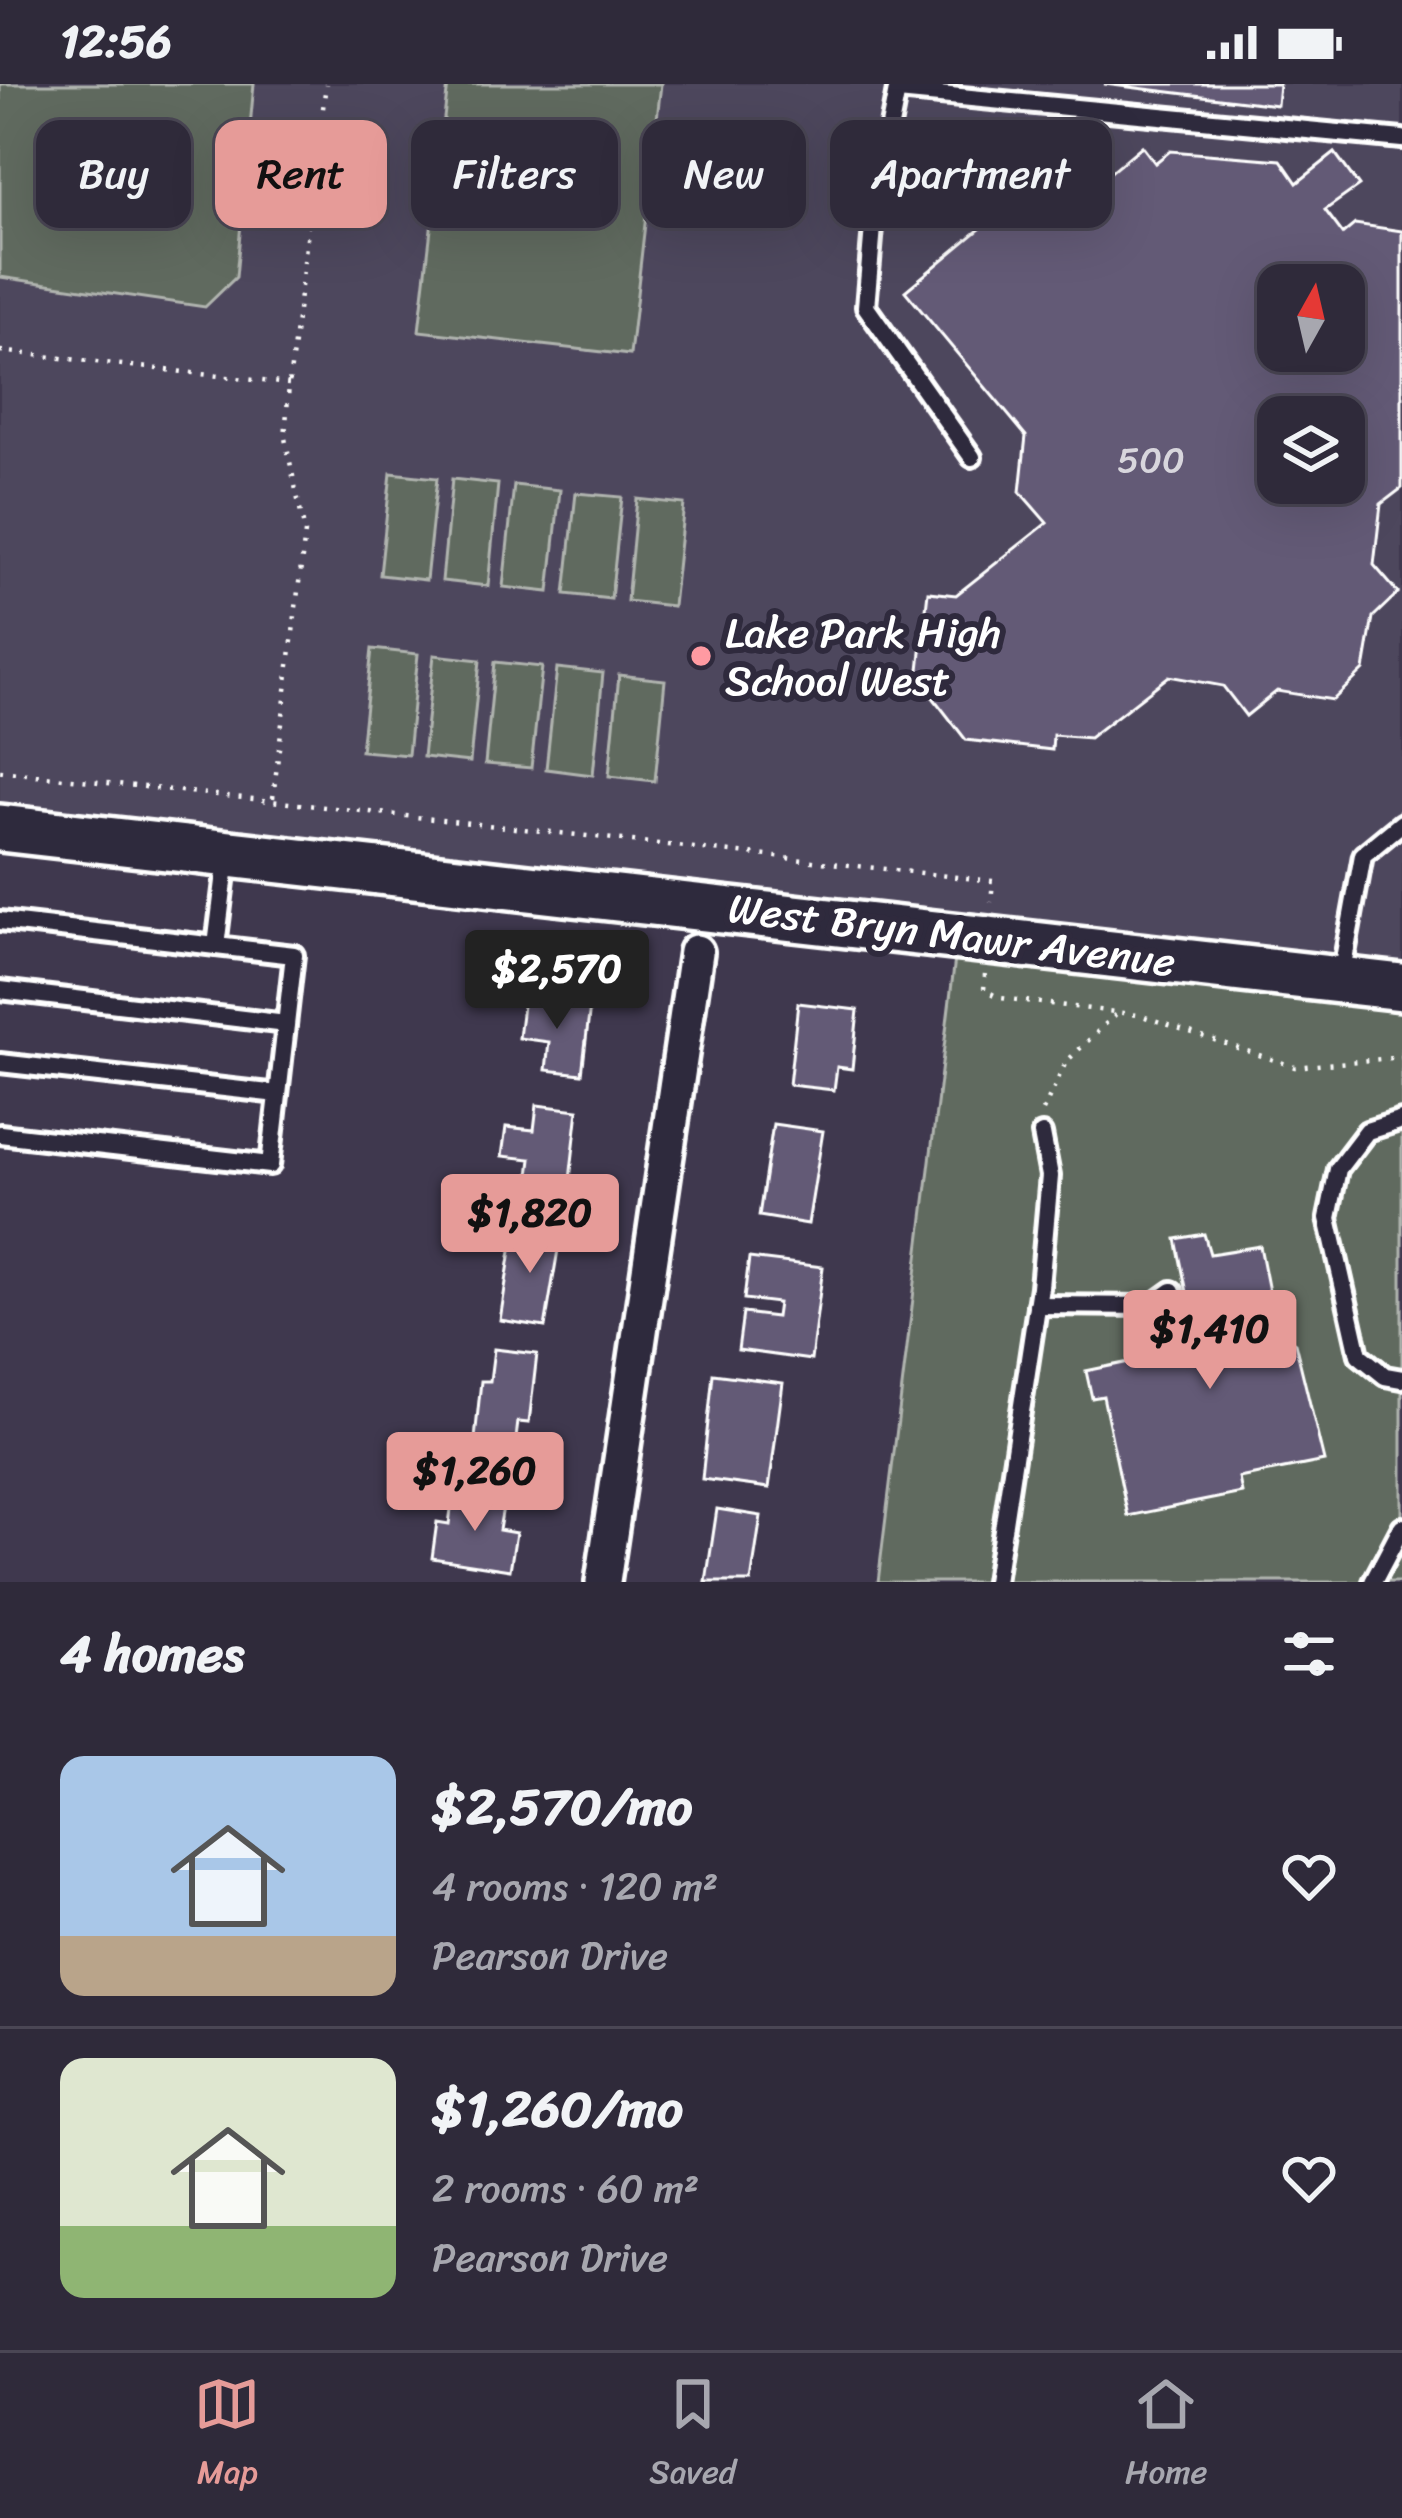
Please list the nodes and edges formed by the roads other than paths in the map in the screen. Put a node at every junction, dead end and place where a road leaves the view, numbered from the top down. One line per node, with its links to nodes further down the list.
1 (898, 87): 2 (lane); 3 (lane)
2 (1402, 139)
3 (972, 457)
4 (1402, 823): 10 (lane)
5 (0, 828): 6 (street, West Bryn Mawr Avenue)
6 (227, 853): 8 (lane); 10 (street, West Bryn Mawr Avenue)
7 (0, 921): 8 (lane)
8 (216, 946): 13 (lane)
9 (696, 952): 25 (street)
10 (1340, 980): 11 (street, West Bryn Mawr Avenue)
11 (1402, 987)
12 (0, 990): 13 (lane)
13 (286, 1024): 15 (lane)
14 (0, 1063): 15 (lane)
15 (278, 1094): 17 (lane)
16 (1402, 1120): 23 (lane)
17 (0, 1134)
18 (1042, 1134): 20 (lane)
19 (1172, 1291): 21 (lane)
20 (1037, 1306): 21 (lane); 26 (lane)
21 (1151, 1306): 22 (lane)
22 (1189, 1324)
23 (1402, 1379)
24 (1402, 1527): 27 (lane)
25 (603, 1582)
26 (995, 1582)
27 (1373, 1582)

